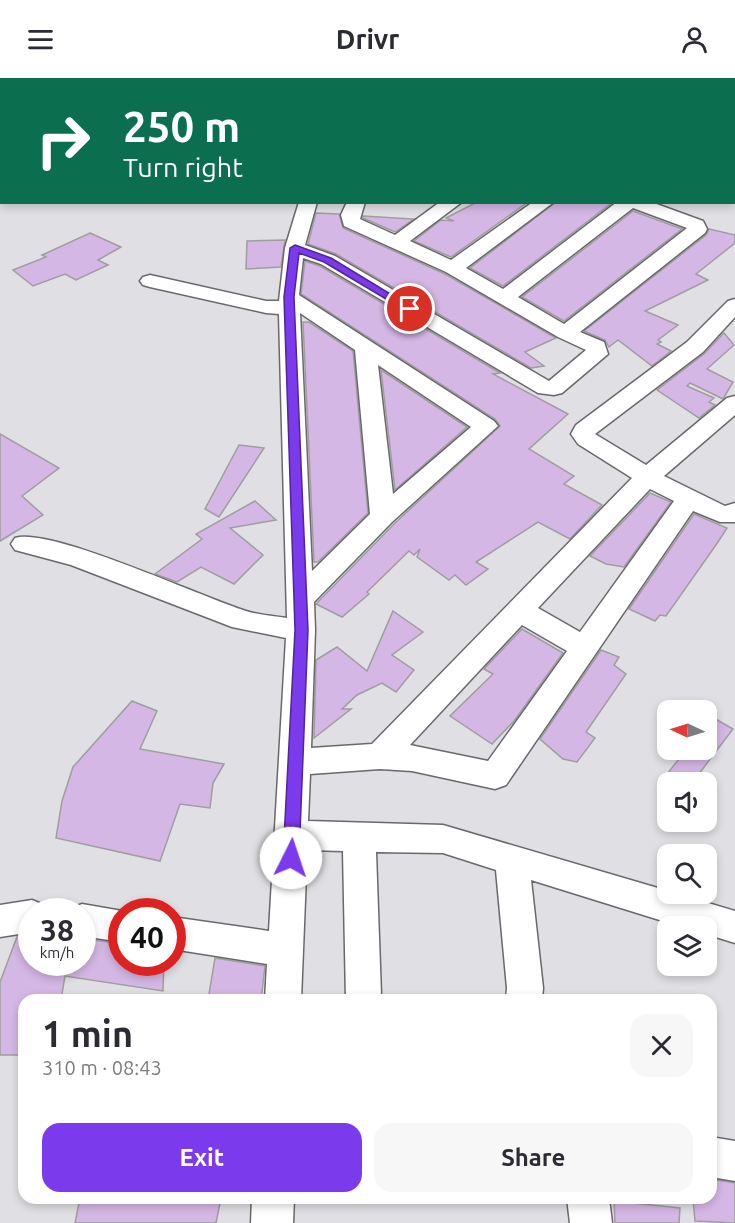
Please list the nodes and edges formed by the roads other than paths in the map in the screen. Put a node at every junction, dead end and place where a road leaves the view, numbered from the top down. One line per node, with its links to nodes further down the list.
1 (307, 204): 9 (street)
2 (355, 204): 8 (street)
3 (450, 204): 7 (street)
4 (541, 204): 10 (street)
5 (628, 204): 12 (street)
6 (637, 204): 15 (street)
7 (398, 241): 8 (street); 10 (street)
8 (347, 244): 9 (street); 15 (street)
9 (295, 248): 13 (street)
10 (453, 268): 12 (street)
11 (150, 281): 13 (street)
12 (504, 298): 15 (street)
13 (289, 302): 16 (street); 23 (street)
14 (735, 305): 18 (street)
15 (565, 333)
16 (365, 346): 21 (street); 21 (street)
17 (735, 403): 18 (street)
18 (647, 477): 19 (street); 24 (street)
19 (689, 498): 20 (street); 26 (street)
20 (735, 511)
21 (383, 516): 23 (street)
22 (24, 544): 25 (street)
23 (301, 598): 25 (street)
24 (519, 610): 26 (street); 27 (street)
25 (302, 630): 28 (street)
26 (584, 648): 27 (street)
27 (380, 756): 28 (street)
28 (296, 762): 29 (street)
29 (292, 835): 30 (street); 36 (street)
30 (359, 836): 31 (street); 38 (street)
31 (512, 858): 34 (street); 39 (street)
32 (18, 918): 33 (street)
33 (0, 921)
34 (735, 927)
35 (186, 935): 36 (street)
36 (285, 950): 37 (street)
37 (283, 994)
38 (363, 994)
39 (524, 994)
40 (717, 1158): 41 (street)
41 (735, 1161)
42 (273, 1204): 44 (street)
43 (589, 1204): 45 (street)
44 (272, 1223)
45 (591, 1223)

